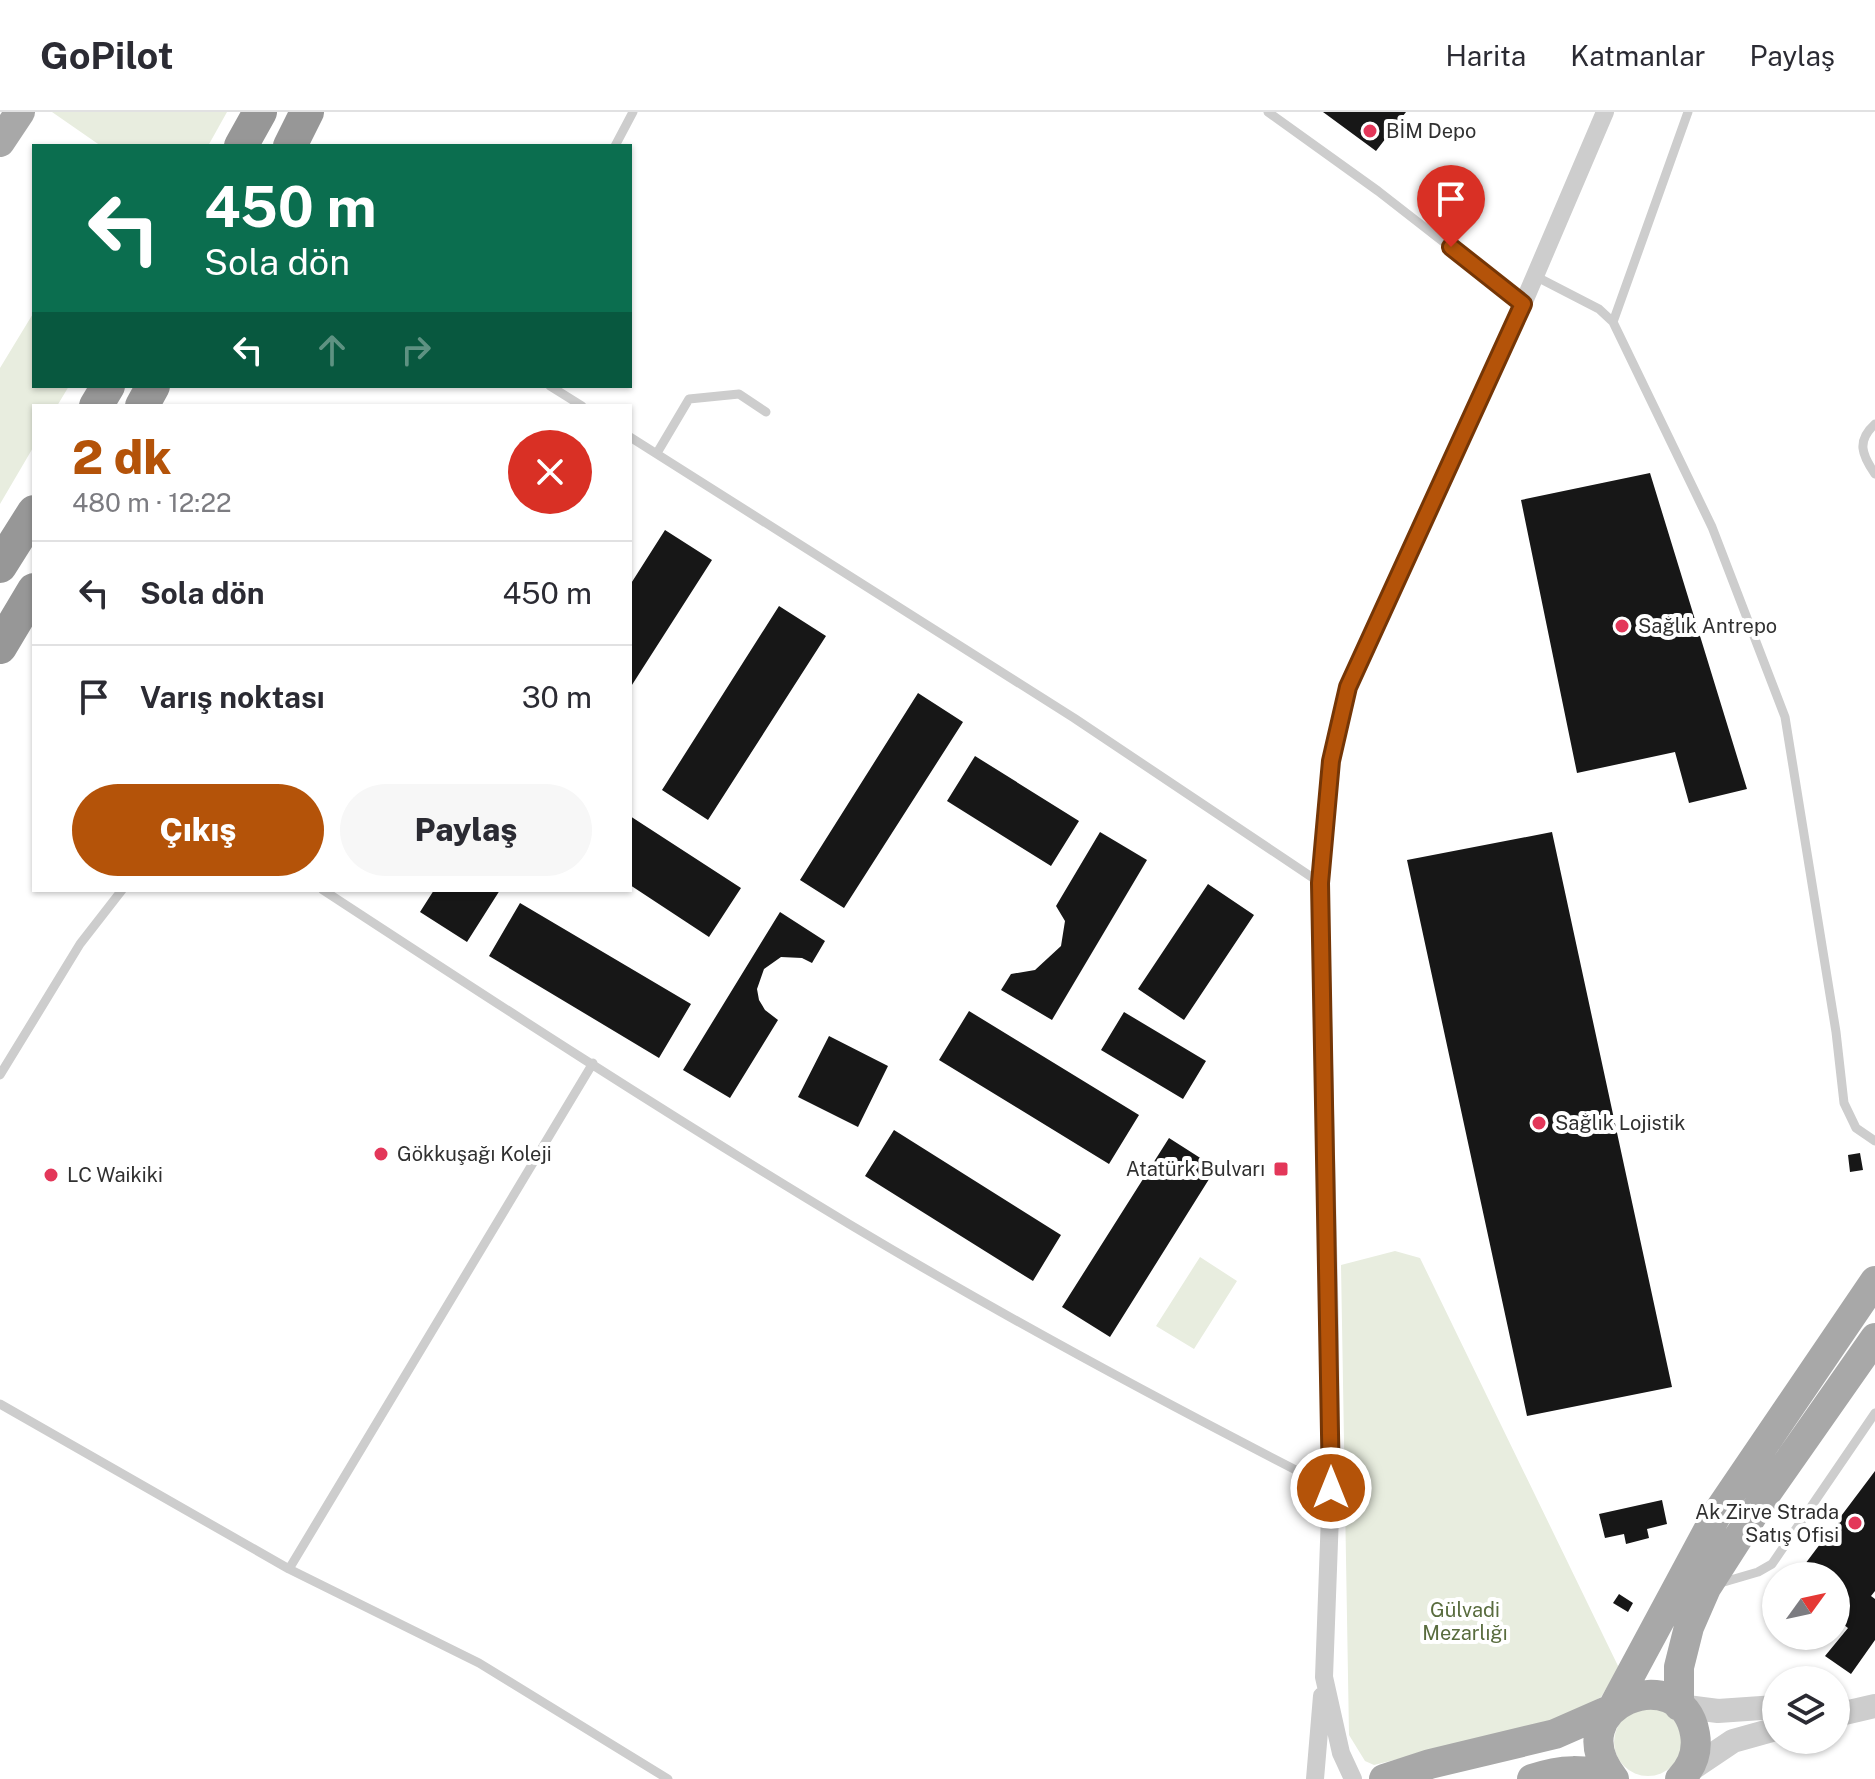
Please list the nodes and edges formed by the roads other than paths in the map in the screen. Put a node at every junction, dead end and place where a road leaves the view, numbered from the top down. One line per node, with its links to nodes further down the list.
1 (20, 112): 8 (main road)
2 (260, 112): 9 (highway)
3 (307, 112): 10 (highway)
4 (633, 112): 11 (lane)
5 (1268, 112): 13 (lane)
6 (1605, 112): 12 (street)
7 (1688, 112): 14 (lane)
8 (0, 142)
9 (242, 144)
10 (291, 144)
11 (616, 144)
12 (1535, 276): 13 (street); 14 (lane)
13 (1523, 304): 26 (street)
14 (1613, 322): 31 (lane)
15 (553, 388): 16 (lane)
16 (579, 404)
17 (766, 412): 20 (lane)
18 (1875, 424): 21 (lane)
19 (632, 438): 20 (lane)
20 (657, 453): 26 (lane)
21 (1875, 474)
22 (32, 515): 23 (highway)
23 (0, 566)
24 (32, 593): 25 (highway)
25 (0, 647)
26 (1320, 883): 36 (street)
27 (120, 892): 30 (lane)
28 (326, 892): 29 (lane)
29 (593, 1063): 36 (lane); 37 (lane)
30 (0, 1075)
31 (1875, 1141)
32 (1875, 1281): 45 (main road)
33 (1875, 1338): 38 (main road)
34 (0, 1404): 37 (lane)
35 (1875, 1413): 38 (lane)
36 (1331, 1488): 39 (street)
37 (289, 1569): 49 (lane)
38 (1706, 1588): 42 (main road)
39 (1324, 1677): 50 (street); 51 (street)
40 (1875, 1695): 41 (street)
41 (1850, 1698)
42 (1679, 1706): 44 (street); 45 (main road); 48 (main road)
43 (1875, 1706): 46 (street)
44 (1762, 1708)
45 (1612, 1709): 52 (main road); 54 (main road)
46 (1850, 1712)
47 (1762, 1733): 48 (street)
48 (1684, 1777)
49 (668, 1779)
50 (1315, 1779)
51 (1353, 1779)
52 (1384, 1779)
53 (1532, 1779): 54 (main road)
54 (1613, 1779)

